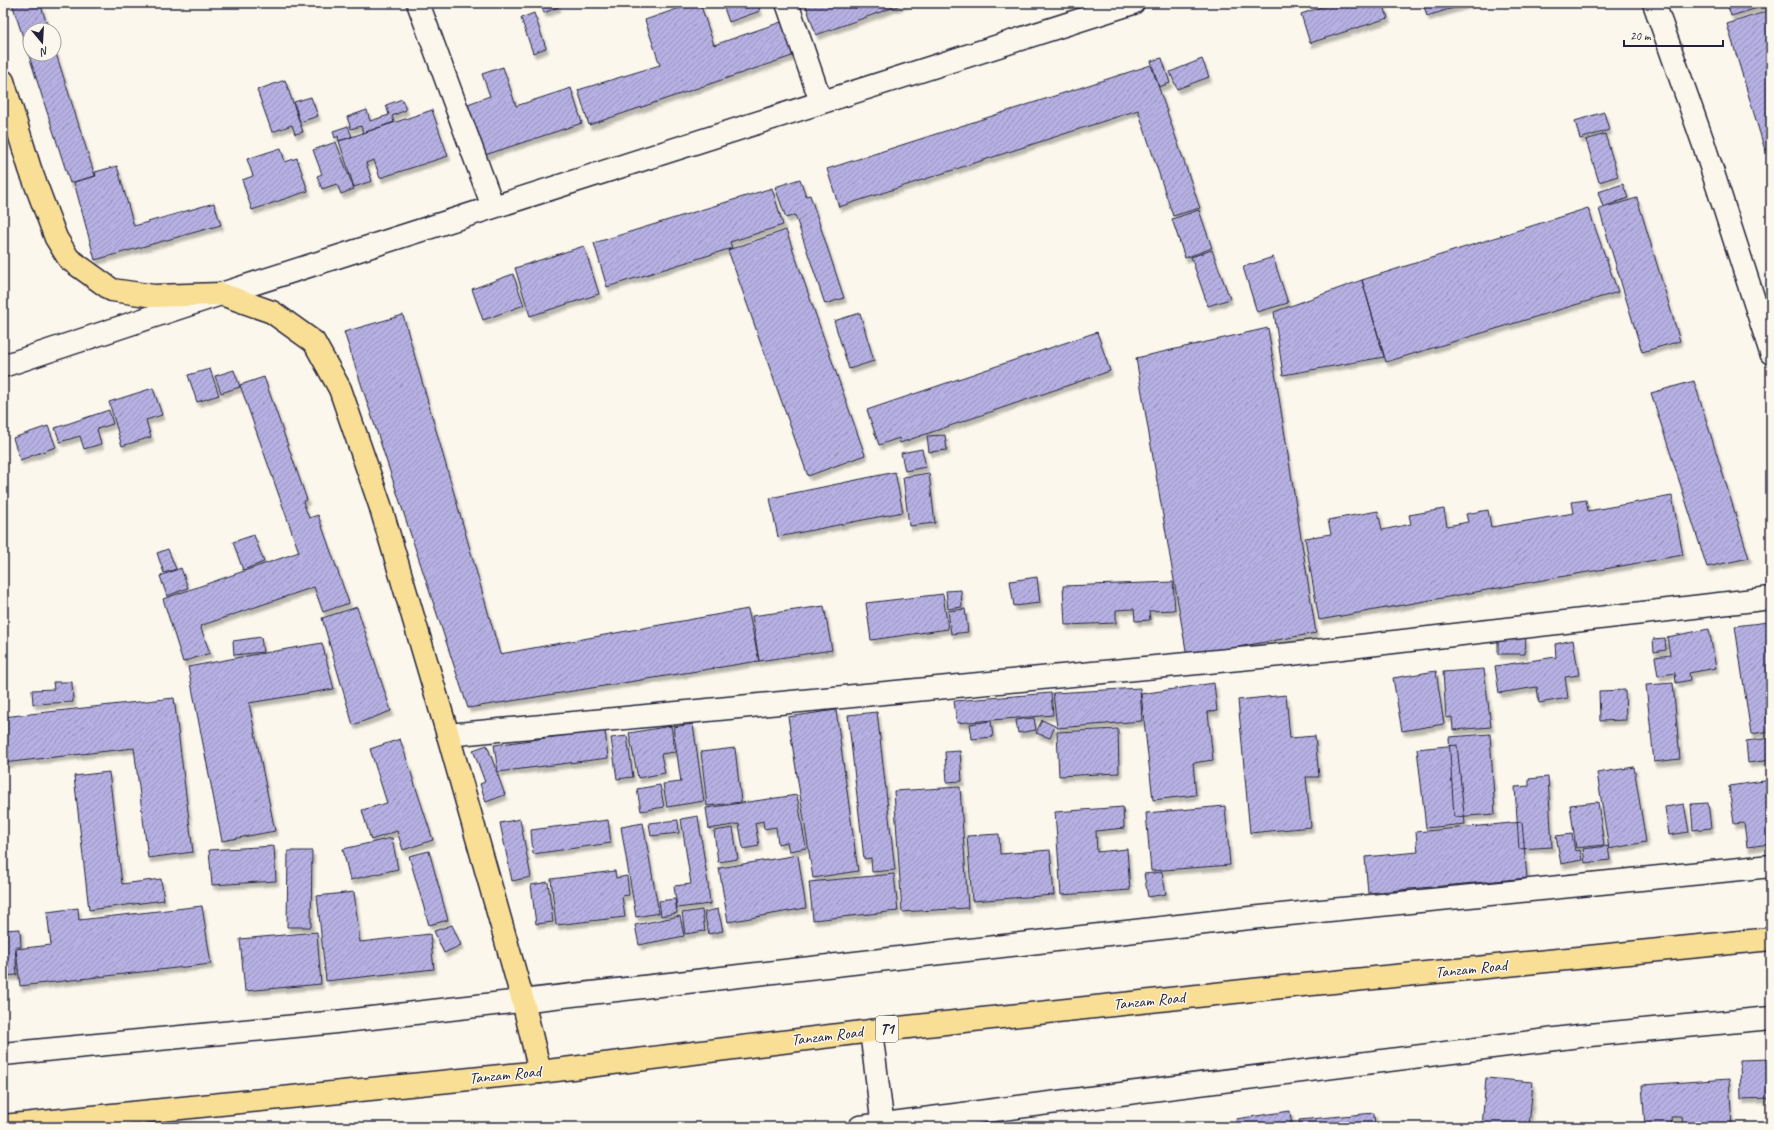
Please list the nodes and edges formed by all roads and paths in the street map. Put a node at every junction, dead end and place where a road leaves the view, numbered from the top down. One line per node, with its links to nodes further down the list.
1 (418, 3): 8 (street)
2 (787, 3): 7 (street)
3 (1133, 3): 5 (street)
4 (1654, 3): 10 (street)
5 (1104, 7): 7 (street)
6 (3, 81): 9 (main road)
7 (821, 102): 8 (street)
8 (493, 207): 9 (street)
9 (222, 294): 11 (street); 13 (main road)
10 (1771, 353)
11 (3, 366)
12 (1771, 598): 13 (street)
13 (448, 735): 16 (main road)
14 (1771, 866): 16 (street)
15 (1771, 939): 18 (main road, Tanzam Road / T1)
16 (523, 1002): 19 (street); 20 (main road)
17 (1771, 1018): 22 (street)
18 (871, 1031): 20 (main road, Tanzam Road / T1); 22 (street)
19 (3, 1054)
20 (540, 1072): 21 (main road, Tanzam Road / T1)
21 (3, 1126)
22 (883, 1126): 23 (street)
23 (860, 1127)

